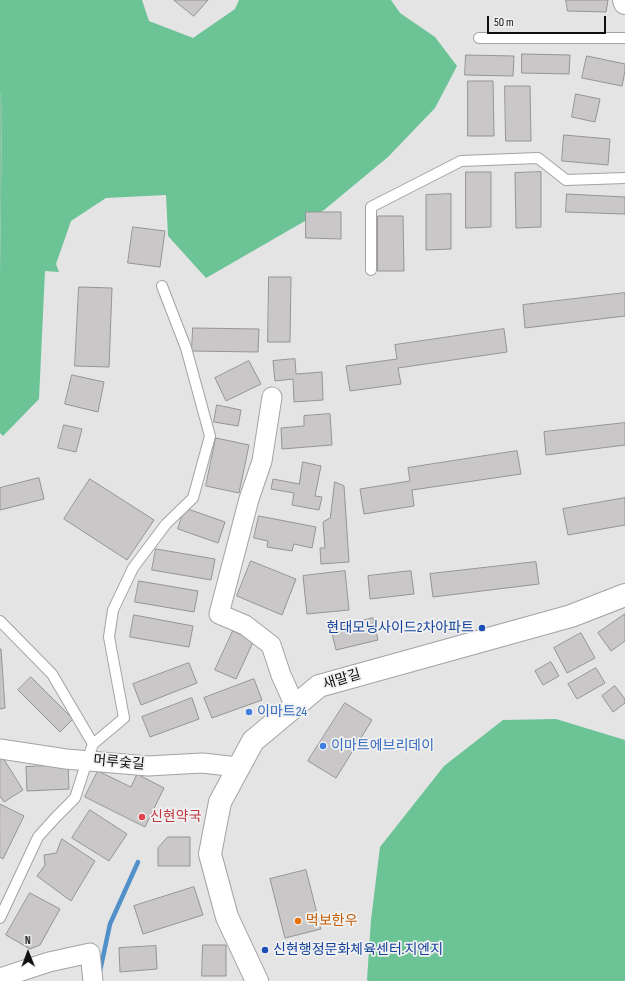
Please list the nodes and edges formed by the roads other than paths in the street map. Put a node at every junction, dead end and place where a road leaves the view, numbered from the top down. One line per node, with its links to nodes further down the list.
1 (479, 38): 2 (lane)
2 (625, 38)
3 (625, 178): 4 (lane)
4 (371, 270)
5 (162, 286): 11 (lane)
6 (272, 397): 9 (street)
7 (625, 595): 9 (street, 새말길)
8 (0, 621): 11 (lane, 머루숯길)
9 (295, 706): 12 (street, 새말길)
10 (0, 749): 11 (street, 머루숯길)
11 (90, 752): 12 (street, 머루숯길); 13 (lane)
12 (238, 767): 16 (street, 새말길)
13 (0, 918)
14 (0, 978): 15 (street)
15 (93, 981)
16 (257, 981)

